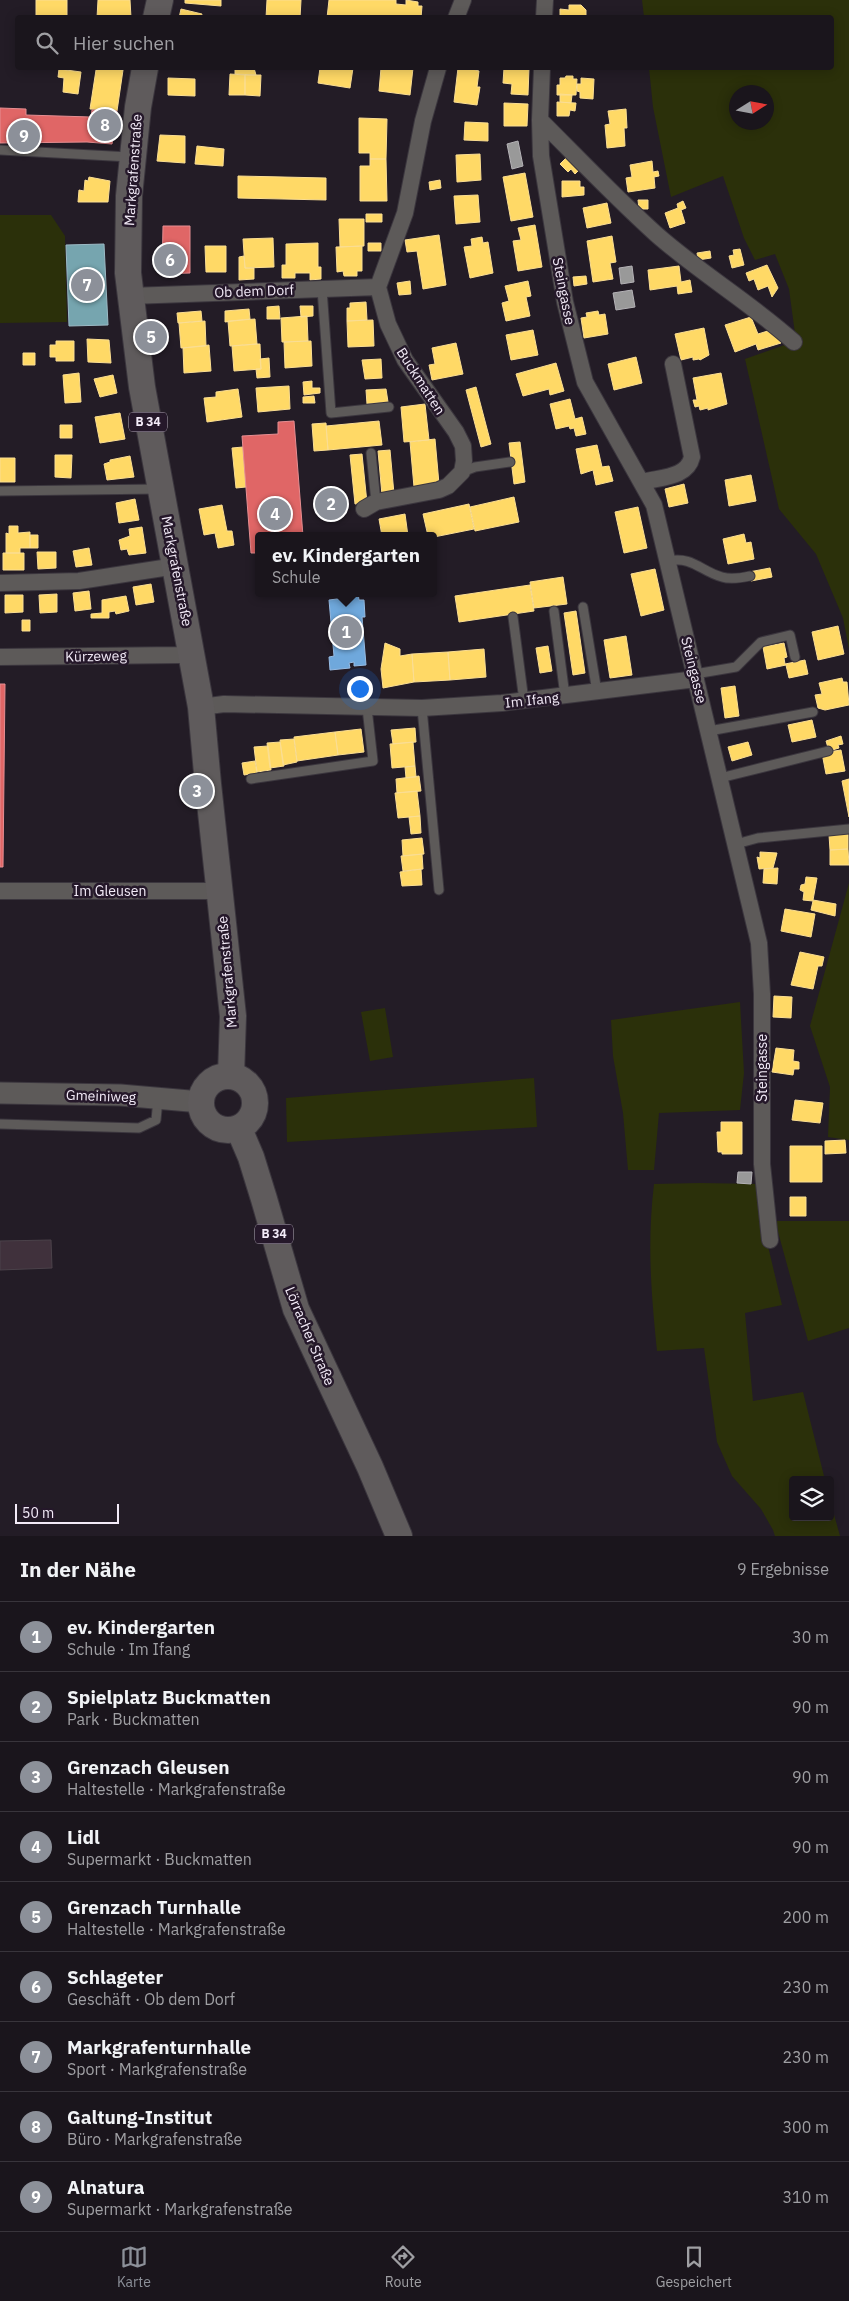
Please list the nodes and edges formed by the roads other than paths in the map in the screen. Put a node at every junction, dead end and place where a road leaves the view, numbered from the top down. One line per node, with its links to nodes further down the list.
1 (160, 0): 4 (main road)
2 (463, 0): 5 (street)
3 (545, 0): 6 (street)
4 (157, 15)
5 (457, 15)
6 (544, 15)
7 (145, 70): 12 (main road, Markgrafenstraße / B 34)
8 (437, 70): 13 (street)
9 (542, 70): 10 (street, Steingasse)
10 (540, 120): 16 (street); 22 (street, Steingasse)
11 (0, 150): 12 (lane)
12 (133, 157): 15 (main road, Markgrafenstraße / B 34)
13 (378, 287): 14 (street, Ob dem Dorf); 21 (street, Buckmatten)
14 (322, 289): 15 (street, Ob dem Dorf); 18 (lane)
15 (130, 296): 23 (main road, Markgrafenstraße / B 34)
16 (794, 342)
17 (673, 364): 22 (street)
18 (389, 407)
19 (370, 453): 25 (lane)
20 (510, 462): 21 (lane)
21 (462, 472): 25 (street)
22 (643, 482): 26 (street, Steingasse)
23 (162, 489): 24 (lane); 27 (main road, Markgrafenstraße / B 34)
24 (0, 491)
25 (370, 506)
26 (668, 561): 28 (lane); 36 (street, Steingasse)
27 (176, 566): 29 (street); 33 (main road, Markgrafenstraße / B 34)
28 (750, 576)
29 (0, 583)
30 (583, 607): 37 (lane)
31 (554, 611): 38 (lane)
32 (513, 617): 39 (lane)
33 (192, 653): 34 (street, Kürzeweg); 40 (main road, Markgrafenstraße / B 34)
34 (0, 657)
35 (795, 657): 36 (lane)
36 (696, 677): 37 (street, Im Ifang); 44 (street, Steingasse)
37 (597, 692): 38 (street, Im Ifang)
38 (565, 696): 39 (street, Im Ifang)
39 (524, 701): 42 (street, Im Ifang)
40 (201, 707): 41 (street, Im Ifang); 52 (main road, Markgrafenstraße / B 34)
41 (367, 708): 42 (street, Im Ifang); 47 (lane)
42 (422, 708): 50 (lane)
43 (813, 712): 44 (lane)
44 (709, 731): 46 (street, Steingasse)
45 (828, 751): 46 (lane)
46 (720, 778): 49 (street, Steingasse)
47 (251, 779)
48 (849, 829): 49 (lane)
49 (736, 844): 59 (street, Steingasse)
50 (439, 890)
51 (0, 891): 52 (street, Im Gleusen)
52 (220, 891): 53 (main road, Markgrafenstraße / B 34)
53 (231, 1076): 56 (main road); 58 (main road)
54 (0, 1093): 55 (street, Gmeiniweg)
55 (158, 1099): 56 (street, Gmeiniweg); 57 (lane)
56 (201, 1102): 58 (main road)
57 (0, 1124)
58 (239, 1129): 60 (main road, Lörracher Straße / B 34)
59 (770, 1240)
60 (400, 1536)

